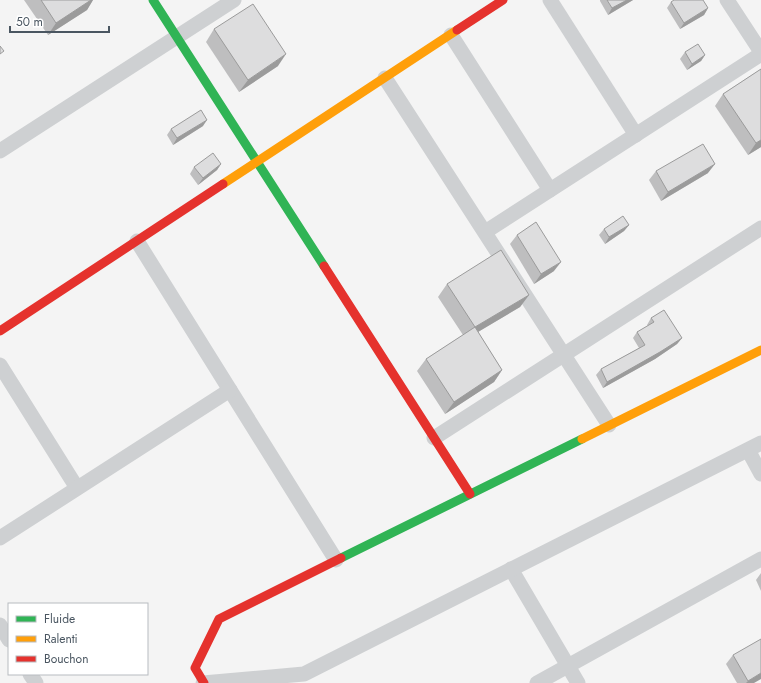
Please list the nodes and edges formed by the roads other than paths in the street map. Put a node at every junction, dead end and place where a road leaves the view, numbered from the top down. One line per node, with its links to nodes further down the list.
1 (153, 0): 7 (street)
2 (234, 0): 7 (street)
3 (503, 0): 6 (street)
4 (550, 0): 10 (street)
5 (727, 0): 8 (street)
6 (450, 34): 9 (street); 13 (street)
7 (177, 37): 11 (street); 12 (street)
8 (761, 53): 10 (street)
9 (385, 78): 12 (street); 15 (street)
10 (636, 135): 13 (street)
11 (0, 151)
12 (257, 162): 16 (street); 23 (street)
13 (550, 190): 15 (street)
14 (761, 228): 19 (street)
15 (485, 232): 19 (street)
16 (137, 241): 17 (street); 21 (street)
17 (0, 331)
18 (761, 350): 22 (street)
19 (564, 355): 22 (street); 23 (street)
20 (0, 365): 26 (street)
21 (230, 390): 26 (street); 30 (street)
22 (609, 425): 27 (street)
23 (434, 438): 27 (street)
24 (754, 447): 25 (street); 31 (street)
25 (761, 474)
26 (77, 488): 28 (street)
27 (470, 494): 30 (street)
28 (0, 538)
29 (761, 559): 34 (street)
30 (336, 560): 36 (street)
31 (511, 569): 34 (street); 35 (street)
32 (0, 625): 33 (street)
33 (8, 638)
34 (568, 666): 37 (street); 38 (street)
35 (306, 678): 36 (street)
36 (199, 681)
37 (537, 683)
38 (578, 683)

